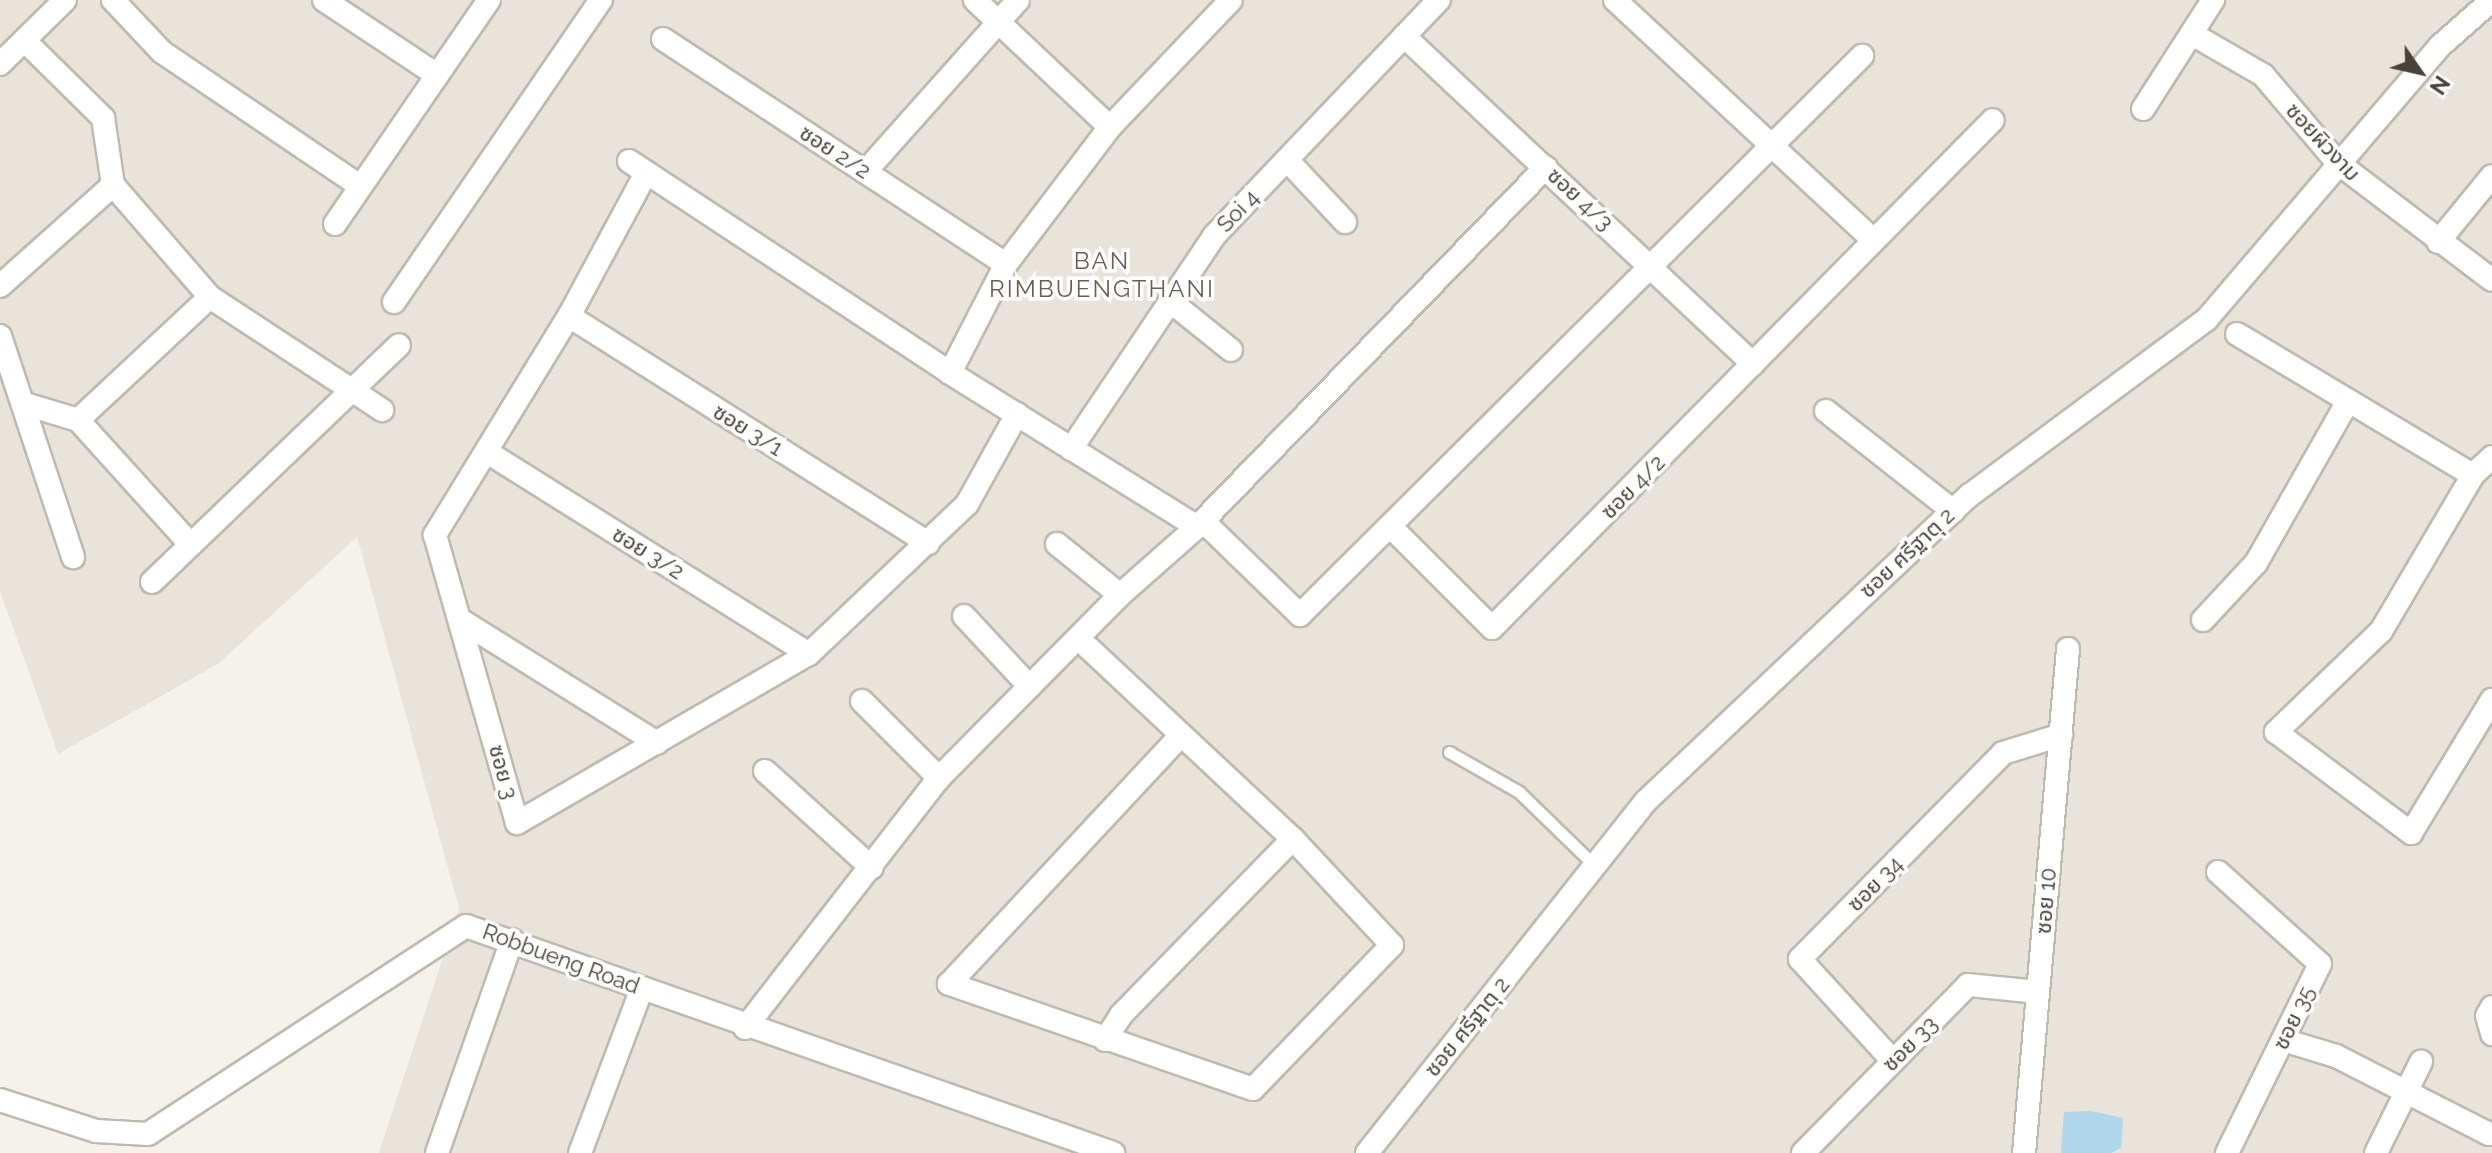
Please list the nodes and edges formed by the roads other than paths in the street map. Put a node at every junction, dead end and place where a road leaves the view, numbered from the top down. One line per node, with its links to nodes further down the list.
1 (65, 0): 17 (street)
2 (113, 0): 31 (street)
3 (324, 0): 20 (street)
4 (489, 0): 20 (street)
5 (601, 0): 42 (street)
6 (975, 0): 13 (street)
7 (1018, 0): 13 (street)
8 (1231, 0): 23 (street)
9 (1439, 0): 15 (street, Soi 4)
10 (1615, 0): 24 (street)
11 (2213, 0): 14 (street)
12 (2492, 0): 26 (street, ซอย ศรีฐาตุ 2)
13 (995, 24): 23 (street); 28 (street)
14 (2192, 34): 21 (street); 26 (street, ซอยผิวงาม)
15 (1404, 36): 25 (street, Soi 4); 27 (street, ซอย 4/3)
16 (663, 39): 28 (street, ซอย 2/2)
17 (25, 41): 19 (street); 30 (street)
18 (1862, 56): 24 (street)
19 (0, 64)
20 (437, 75): 31 (street)
21 (2143, 109)
22 (1993, 120): 34 (street, ซอย 4/2)
23 (1110, 127): 36 (street)
24 (1772, 146): 34 (street); 37 (street)
25 (1287, 160): 32 (street); 41 (street, Soi 4)
26 (2338, 163): 35 (street, ซอยผิวงาม); 61 (street, ซอย ศรีฐาตุ 2)
27 (1546, 167): 37 (street, ซอย 4/3); 62 (street)
28 (865, 172): 36 (street, ซอย 2/2)
29 (2492, 176): 35 (street)
30 (113, 185): 39 (street); 40 (street)
31 (360, 186): 33 (street)
32 (1345, 222)
33 (335, 224)
34 (1873, 240): 48 (street, ซอย 4/2)
35 (2438, 242): 38 (street, ซอยผิวงาม)
36 (1006, 264): 49 (street)
37 (1652, 265): 48 (street, ซอย 4/3); 63 (street)
38 (2492, 280)
39 (0, 286)
40 (210, 297): 50 (street); 56 (street)
41 (1170, 301): 47 (street); 57 (street, Soi 4)
42 (394, 302)
43 (569, 316): 49 (street, ซอย 3); 58 (street, ซอย 3); 65 (street, ซอย 3/1)
44 (2237, 334): 51 (street)
45 (0, 336): 52 (street)
46 (399, 345): 50 (street)
47 (1231, 350)
48 (1753, 364): 63 (street, ซอย 4/2)
49 (950, 373): 55 (street)
50 (351, 389): 53 (street); 64 (street)
51 (2348, 401): 60 (street); 71 (street)
52 (25, 404): 56 (street); 67 (street)
53 (382, 410)
54 (1826, 411): 61 (street)
55 (1017, 414): 57 (street); 65 (street, ซอย 3)
56 (78, 420): 64 (street)
57 (1071, 449): 62 (street)
58 (487, 452): 72 (street, ซอย 3); 75 (street, ซอย 3/2)
59 (2492, 457): 60 (street)
60 (2473, 475): 77 (street)
61 (1953, 511): 86 (street, ซอย ศรีฐาตุ 2)
62 (1200, 524): 63 (street); 69 (street)
63 (1390, 526)
64 (189, 543): 68 (street)
65 (928, 543): 75 (street, ซอย 3)
66 (1057, 544): 69 (street)
67 (73, 557)
68 (152, 582)
69 (1120, 595): 73 (street)
70 (964, 616): 76 (street)
71 (2203, 620)
72 (462, 621): 81 (street); 81 (street, ซอย 3)
73 (1078, 638): 76 (street); 80 (street)
74 (2068, 649): 79 (street, ซอย 10)
75 (809, 654): 81 (street, ซอย 3)
76 (1029, 686): 84 (street)
77 (2492, 700)
78 (862, 701): 84 (street)
79 (2061, 735): 91 (street, ซอย 10); 97 (street, ซอย 34)
80 (1180, 736): 85 (street); 95 (street)
81 (657, 743)
82 (1449, 752): 86 (lane)
83 (765, 771): 87 (street)
84 (939, 778): 87 (street)
85 (1293, 839): 95 (street); 95 (street)
86 (1595, 866): 105 (street, ซอย ศรีฐาตุ 2)
87 (872, 868): 93 (street)
88 (2218, 872): 96 (street, ซอย 35)
89 (512, 940): 90 (street, Robbueng Road); 100 (street, Robbueng Road); 102 (street)
90 (642, 988): 93 (street, Robbueng Road); 103 (street)
91 (2038, 992): 97 (street, ซอย 33); 107 (street, ซอย 10)
92 (2492, 1007): 94 (street)
93 (745, 1028): 104 (street, Robbueng Road)
94 (2492, 1034)
95 (1105, 1040)
96 (2283, 1040): 99 (street); 108 (street, ซอย 35)
97 (1893, 1061): 106 (street, ซอย 33)
98 (2421, 1062): 99 (street)
99 (2406, 1090): 101 (street); 109 (street)
100 (0, 1100)
101 (2489, 1134)
102 (437, 1153)
103 (580, 1153)
104 (1113, 1153)
105 (1367, 1153)
106 (1803, 1153)
107 (2024, 1153)
108 (2227, 1153)
109 (2376, 1153)

